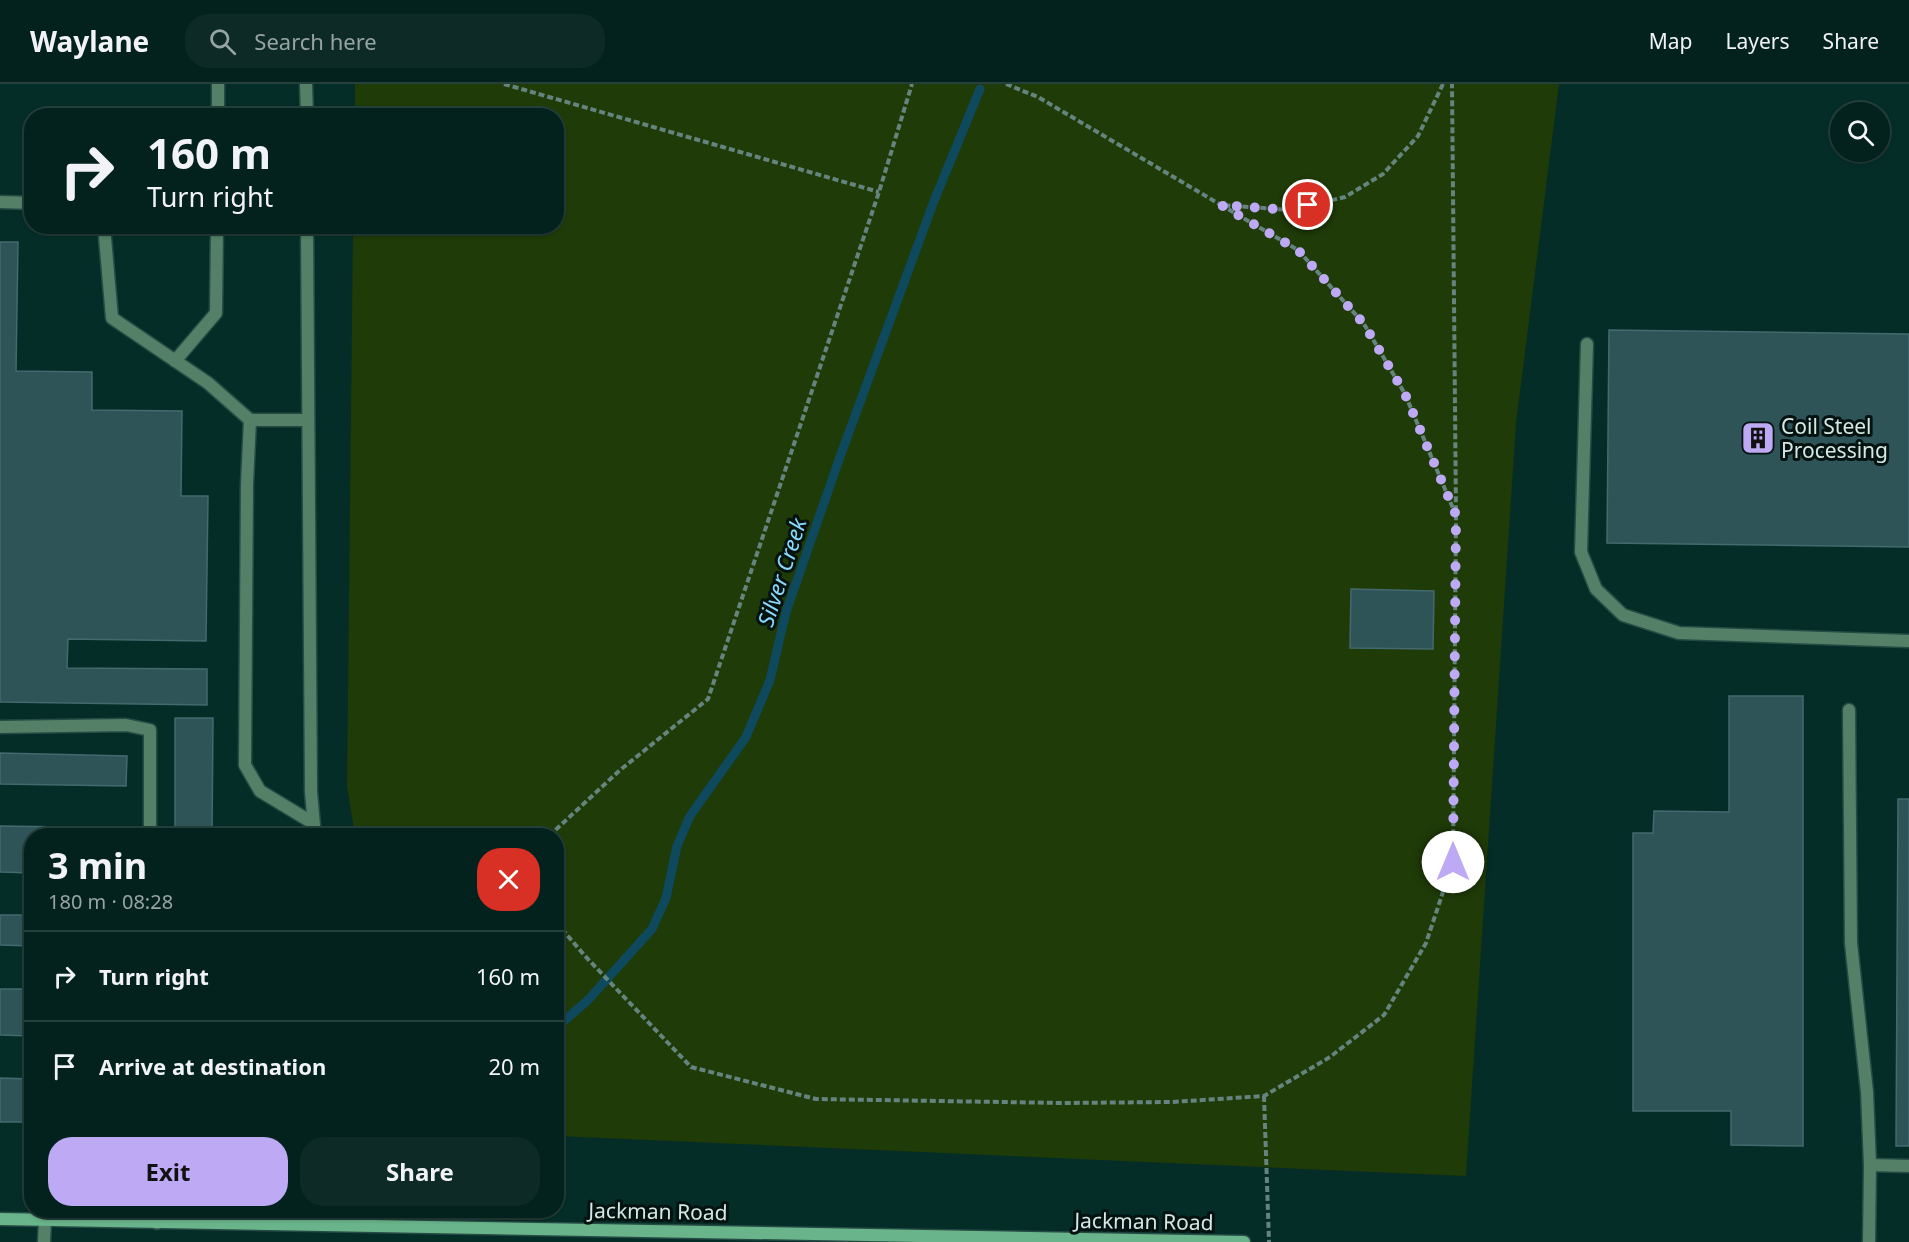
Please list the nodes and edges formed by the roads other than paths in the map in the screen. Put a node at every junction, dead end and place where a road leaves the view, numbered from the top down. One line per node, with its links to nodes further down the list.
1 (218, 84): 3 (street)
2 (306, 84): 4 (street)
3 (218, 108)
4 (307, 108)
5 (0, 202): 6 (street)
6 (24, 203)
7 (104, 234): 11 (street)
8 (217, 234): 11 (street)
9 (307, 234): 13 (street)
10 (1587, 344): 14 (street)
11 (175, 361): 12 (street)
12 (250, 420): 13 (street); 18 (street)
13 (308, 420): 19 (street)
14 (1909, 641)
15 (1849, 710): 20 (street)
16 (0, 727): 17 (street)
17 (150, 828)
18 (313, 828)
19 (314, 828)
20 (1870, 1165): 21 (street); 30 (street)
21 (1909, 1166)
22 (120, 1218): 26 (main road, Jackman Road)
23 (184, 1218): 27 (main road, Jackman Road)
24 (370, 1218): 27 (street)
25 (0, 1219): 26 (main road, Jackman Road)
26 (45, 1220): 28 (street)
27 (371, 1225): 29 (main road, Jackman Road)
28 (44, 1242)
29 (1244, 1242)
30 (1869, 1242)

